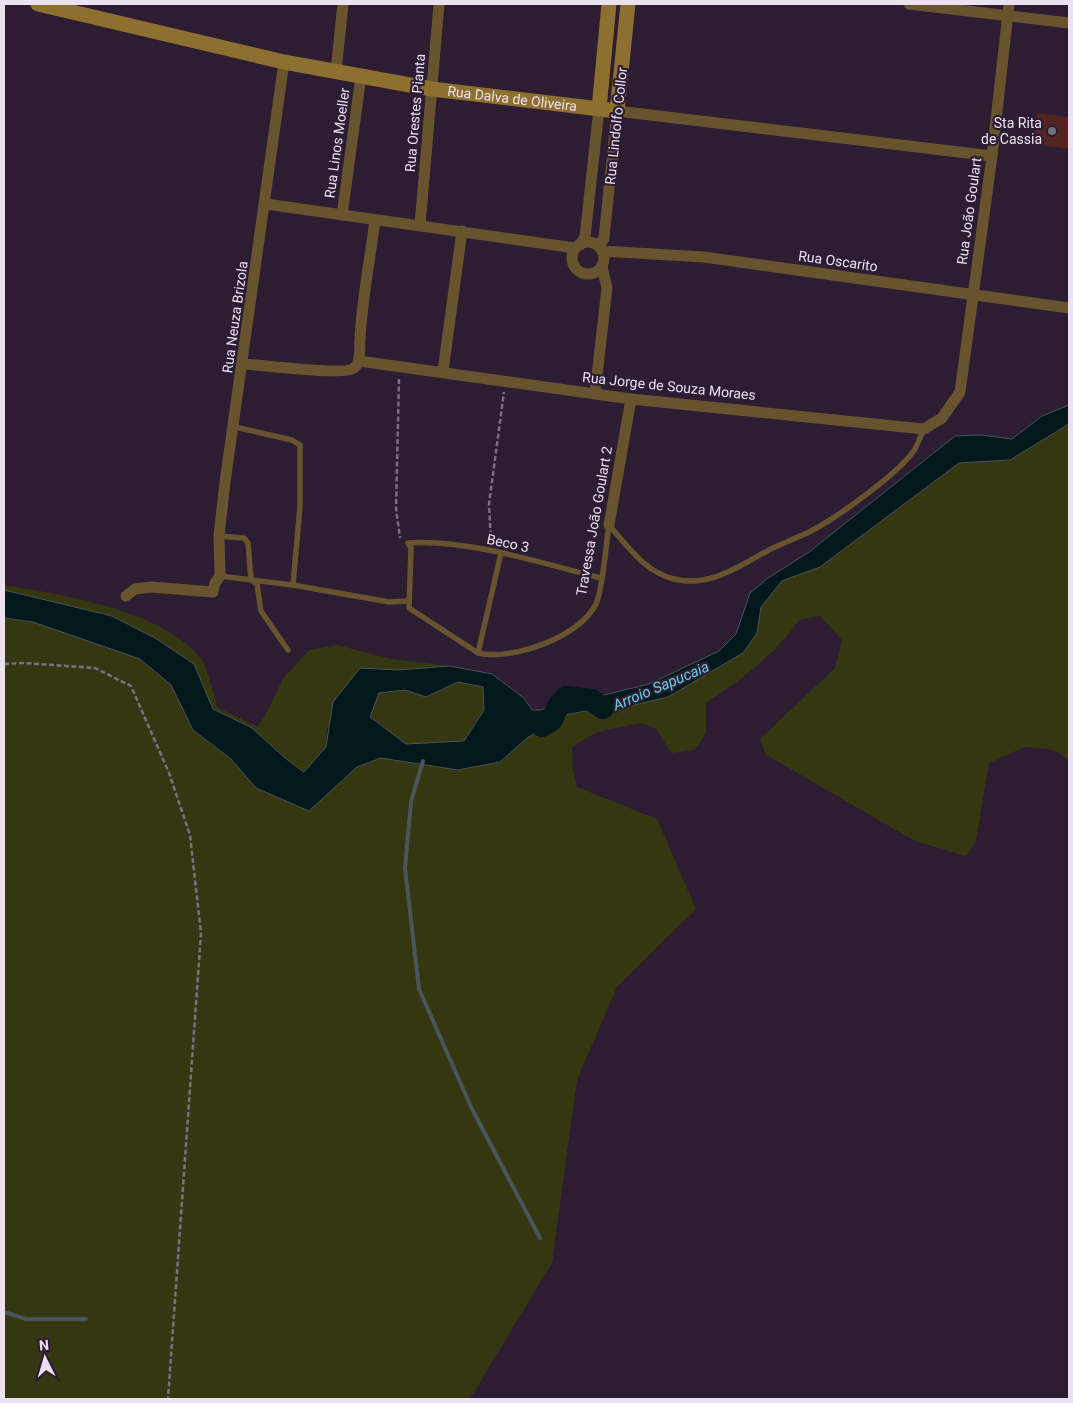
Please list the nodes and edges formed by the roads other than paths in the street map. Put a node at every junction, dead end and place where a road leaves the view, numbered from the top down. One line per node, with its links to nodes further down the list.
1 (38, 4): 10 (street, Rua Dalva de Oliveira)
2 (343, 4): 11 (street)
3 (439, 4): 13 (street, Rua Orestes Pianta)
4 (609, 4): 14 (street, Rua Lindolfo Collor)
5 (628, 4): 15 (street, Rua Lindolfo Collor)
6 (909, 4): 8 (street)
7 (1009, 4): 8 (street, Rua João Goulart)
8 (1008, 16): 9 (street); 16 (street, Rua João Goulart)
9 (1069, 23)
10 (284, 62): 11 (street, Rua Dalva de Oliveira); 17 (street, Rua Neuza Brizola)
11 (336, 71): 12 (street, Rua Dalva de Oliveira)
12 (361, 76): 13 (street, Rua Dalva de Oliveira); 18 (street, Rua Linos Moeller)
13 (432, 89): 14 (street, Rua Dalva de Oliveira); 20 (street, Rua Orestes Pianta)
14 (599, 109): 15 (street, Rua Dalva de Oliveira); 22 (street, Rua Lindolfo Collor)
15 (617, 111): 16 (street, Rua Dalva de Oliveira); 23 (street, Rua Lindolfo Collor)
16 (992, 156): 25 (street, Rua João Goulart)
17 (266, 204): 18 (street); 28 (street, Rua Neuza Brizola)
18 (342, 215): 19 (street)
19 (375, 220): 20 (street); 27 (street)
20 (420, 225): 21 (street)
21 (462, 230): 22 (street); 29 (street)
22 (578, 246): 23 (street); 24 (street)
23 (601, 249): 24 (street); 25 (street, Rua Oscarito)
24 (602, 267): 30 (street)
25 (972, 294): 26 (street, Rua Oscarito); 33 (street, Rua João Goulart)
26 (1069, 308)
27 (359, 361): 28 (street); 29 (street, Rua Jorge de Souza Moraes)
28 (244, 364): 32 (street, Rua Neuza Brizola)
29 (443, 371): 30 (street, Rua Jorge de Souza Moraes)
30 (595, 394): 31 (street, Rua Jorge de Souza Moraes)
31 (631, 399): 33 (street, Rua Jorge de Souza Moraes); 34 (street, Travessa João Goulart 2)
32 (235, 427): 35 (street, Rua Neuza Brizola); 40 (lane)
33 (924, 428): 34 (lane)
34 (609, 524): 38 (lane, Travessa João Goulart 2)
35 (219, 536): 37 (street, Rua Neuza Brizola); 39 (lane)
36 (502, 553): 38 (lane, Beco 3); 42 (lane, Beco 3); 44 (lane)
37 (220, 576): 39 (lane); 41 (street)
38 (601, 578): 44 (lane, Travessa João Goulart 2)
39 (251, 580): 40 (lane); 43 (lane)
40 (293, 585): 42 (lane)
41 (126, 596)
42 (408, 601): 44 (lane)
43 (288, 650)
44 (478, 653)

